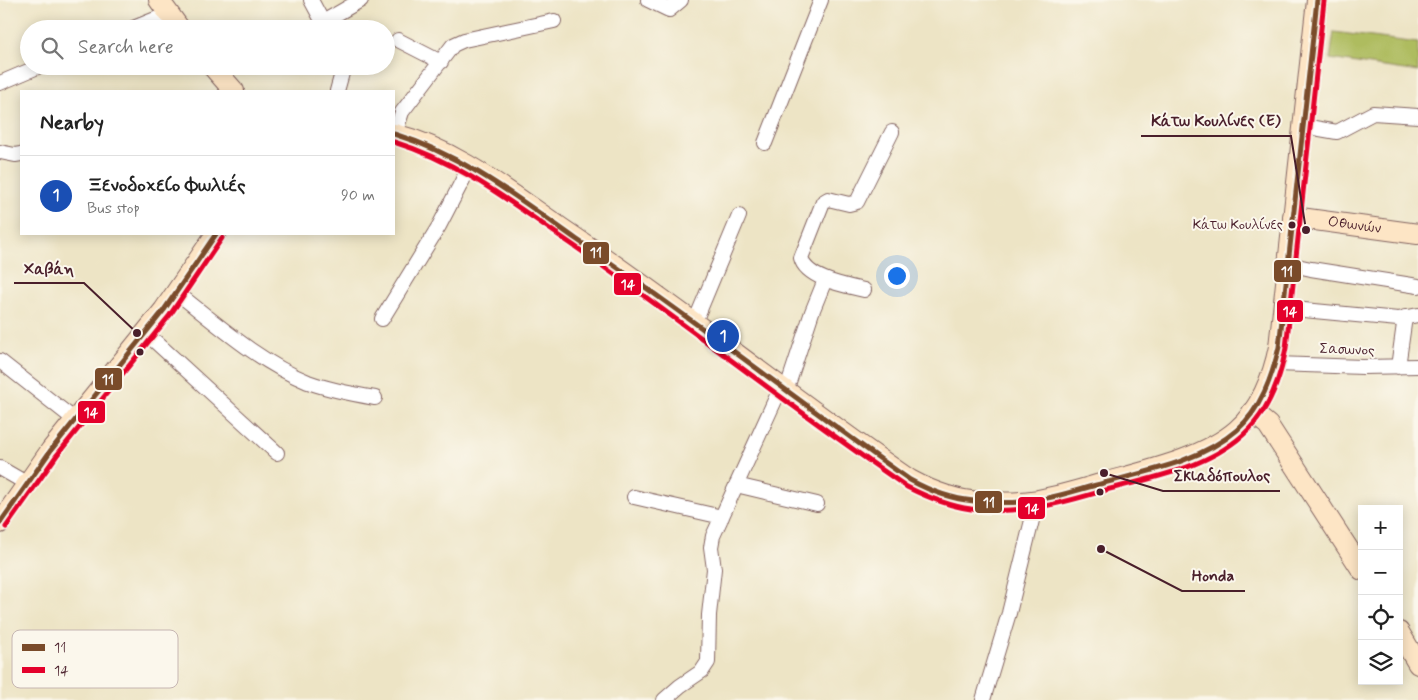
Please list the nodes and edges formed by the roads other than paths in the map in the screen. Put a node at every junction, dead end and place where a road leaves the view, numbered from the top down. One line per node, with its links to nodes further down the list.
1 (311, 0): 10 (street)
2 (361, 0): 11 (street)
3 (648, 0): 4 (street)
4 (681, 0)
5 (821, 0): 26 (street)
6 (1317, 0): 22 (main road)
7 (164, 7): 8 (street); 9 (main road)
8 (144, 20)
9 (173, 20)
10 (322, 20)
11 (332, 20)
12 (554, 21): 14 (street)
13 (398, 40): 14 (street)
14 (441, 62): 23 (street)
15 (20, 74): 18 (street)
16 (220, 75): 19 (main road)
17 (341, 75): 20 (street)
18 (0, 83)
19 (233, 90)
20 (337, 90)
21 (1418, 116): 22 (street)
22 (1303, 126): 31 (main road)
23 (395, 131)
24 (892, 132): 35 (street)
25 (395, 134): 29 (main road)
26 (765, 143)
27 (0, 152): 28 (street)
28 (20, 154)
29 (470, 166): 41 (street); 42 (main road)
30 (739, 216): 42 (street)
31 (1293, 218): 32 (main road, Οθωνών); 34 (main road)
32 (1418, 234)
33 (215, 235): 38 (main road)
34 (1288, 264): 36 (street); 39 (main road)
35 (825, 280): 37 (street); 48 (street)
36 (1418, 286)
37 (864, 290)
38 (176, 292): 43 (main road); 49 (street)
39 (1283, 308): 40 (street); 45 (main road)
40 (1412, 316): 47 (street)
41 (382, 319)
42 (694, 324): 48 (main road)
43 (146, 333): 51 (main road); 52 (street)
44 (0, 361): 51 (street)
45 (1276, 364): 47 (street, Σασωνος); 50 (main road)
46 (1418, 366): 47 (street, Σασωνος)
47 (1398, 367)
48 (783, 389): 55 (street); 57 (main road)
49 (375, 398)
50 (1252, 412): 57 (main road); 61 (main road)
51 (75, 420): 54 (main road)
52 (276, 453)
53 (0, 468): 54 (street)
54 (26, 483): 60 (main road)
55 (736, 484): 58 (street); 59 (street)
56 (634, 497): 59 (street)
57 (1037, 500): 65 (street)
58 (817, 504)
59 (722, 517): 64 (street)
60 (0, 523)
61 (1358, 564)
62 (1403, 639): 63 (main road)
63 (1418, 664)
64 (664, 700)
65 (983, 700)

